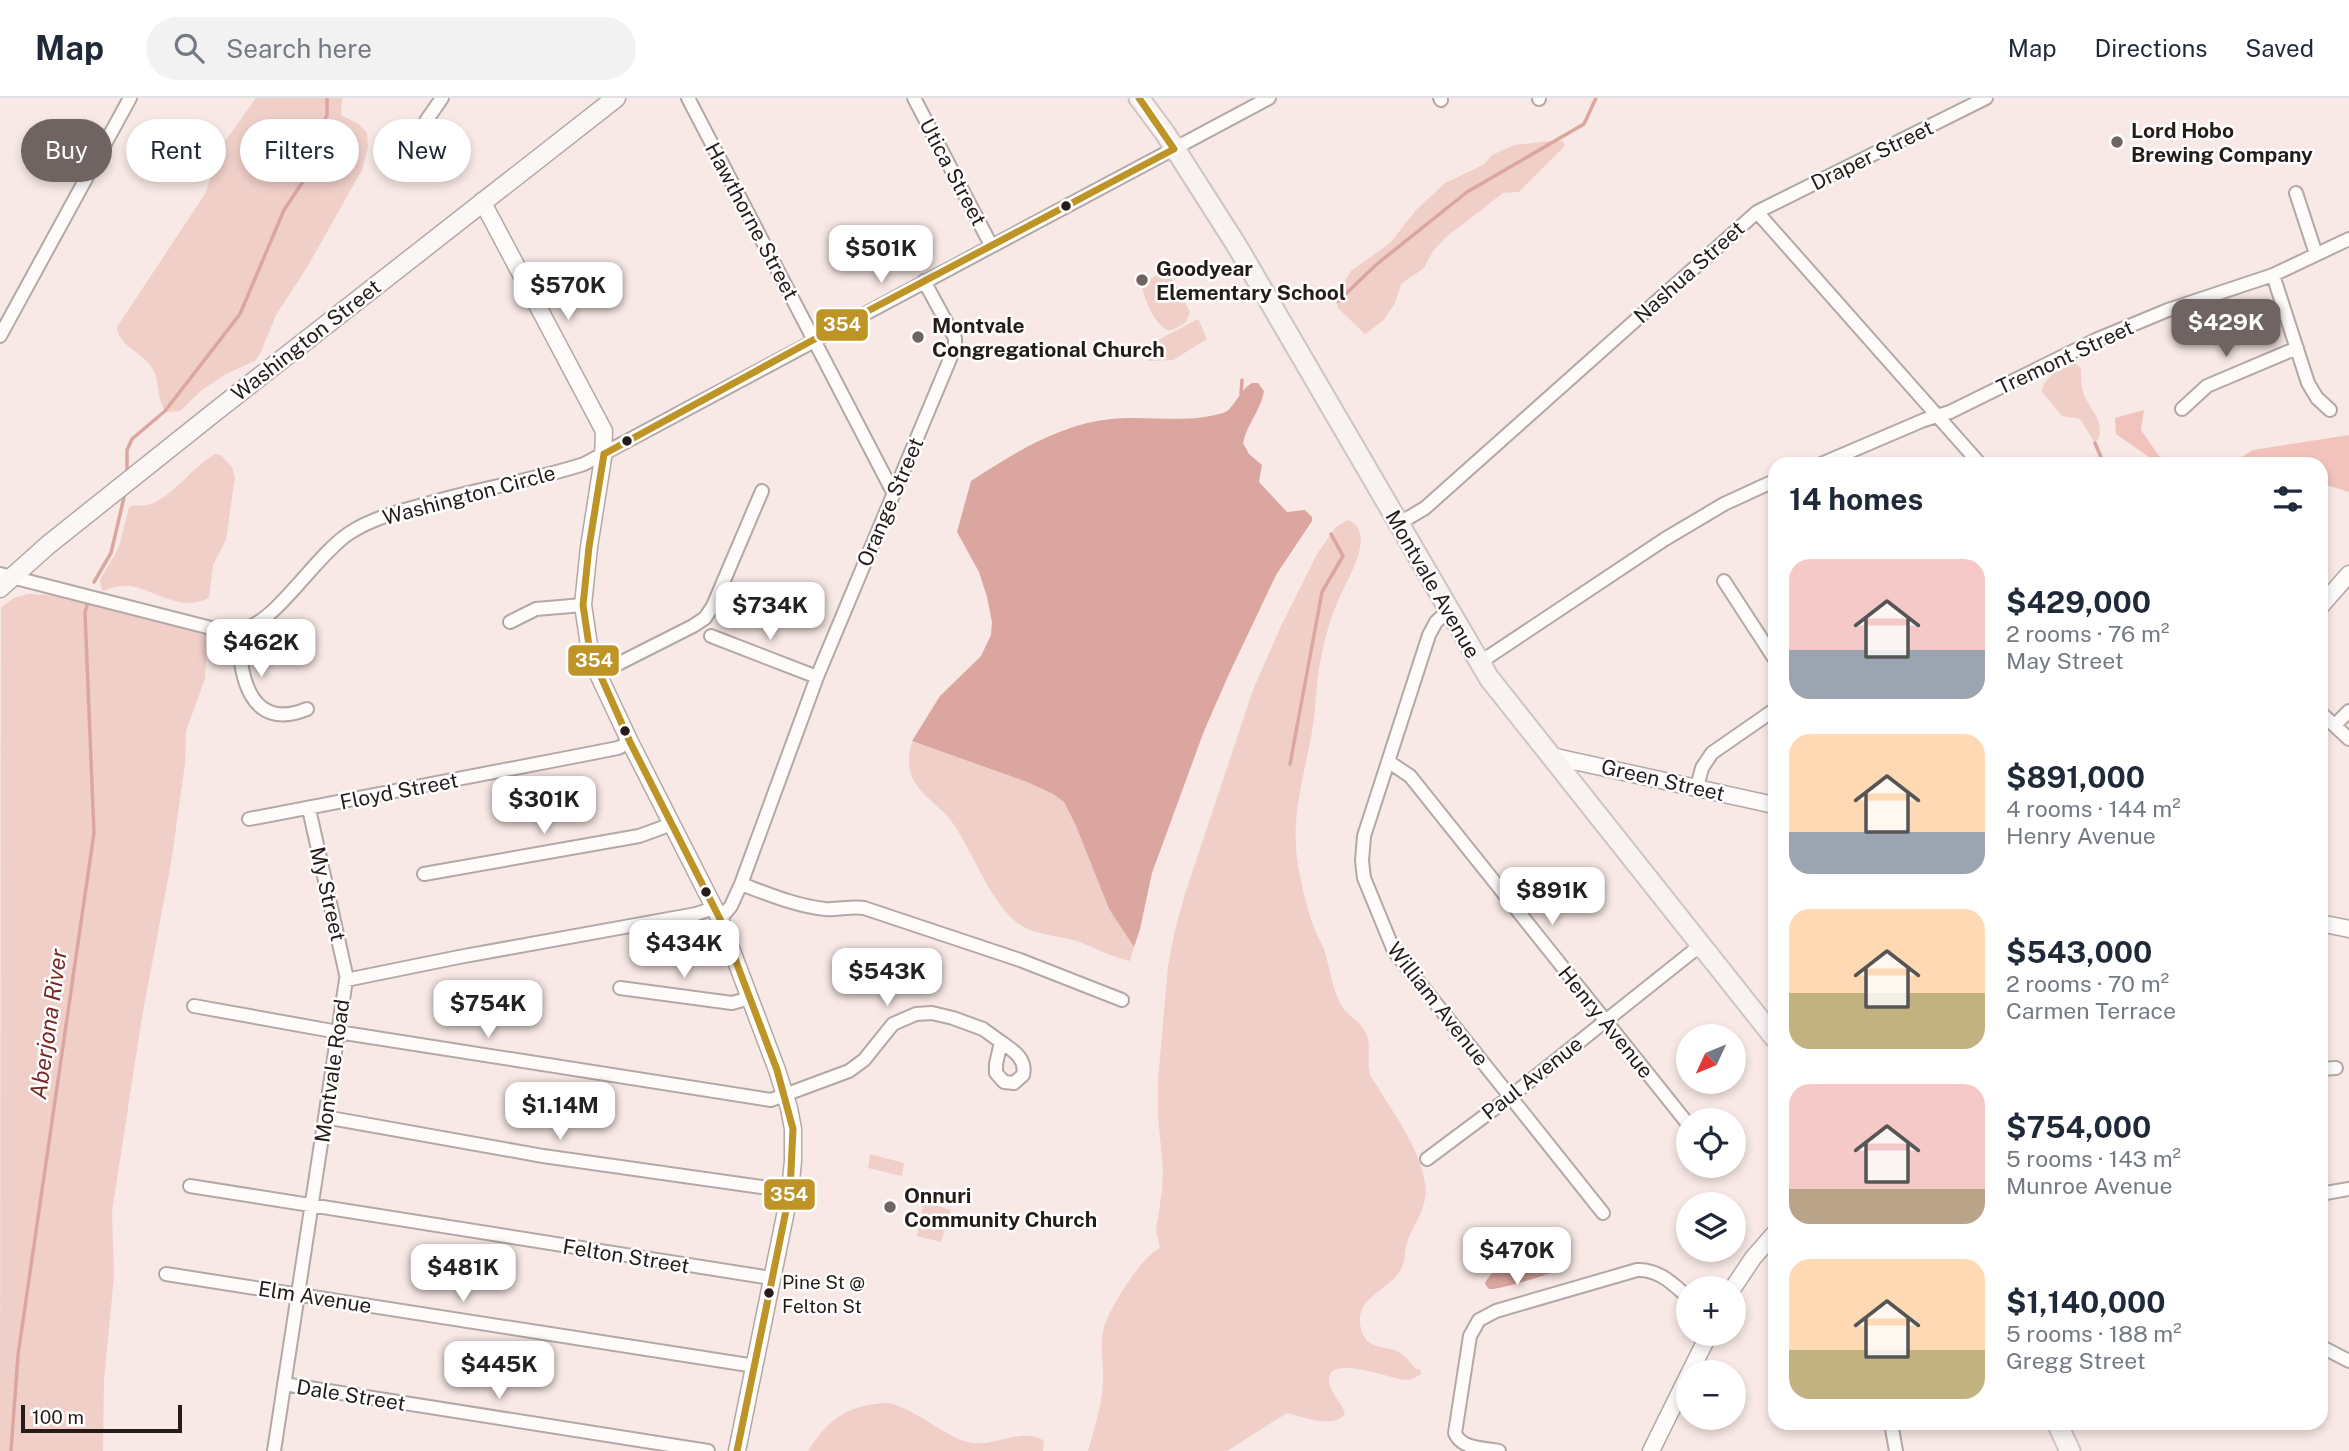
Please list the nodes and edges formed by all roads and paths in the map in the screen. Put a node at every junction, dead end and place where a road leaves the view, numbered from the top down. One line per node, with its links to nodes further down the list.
1 (130, 98): 19 (street)
2 (442, 98): 9 (street)
3 (616, 98): 12 (main road, Washington Street)
4 (688, 98): 20 (street, Hawthorne Street)
5 (914, 98): 15 (street, Utica Street)
6 (1139, 98): 10 (main road, Montvale Avenue)
7 (1269, 98): 10 (street, Washington Circle)
8 (1986, 98): 13 (street, Draper Street)
9 (427, 119)
10 (1174, 149): 15 (street, Washington Circle); 31 (main road, Montvale Avenue)
11 (2296, 193): 16 (street)
12 (482, 201): 25 (street); 33 (main road, Washington Street)
13 (1757, 212): 24 (street, Nashua Street); 31 (street, Nashua Street)
14 (2349, 239): 16 (street, Tremont Street)
15 (991, 245): 18 (street, Washington Circle)
16 (2316, 254): 17 (street, Tremont Street)
17 (2273, 275): 21 (street); 24 (street, Tremont Street)
18 (924, 281): 20 (street, Washington Circle); 30 (street, Orange Street)
19 (0, 336)
20 (813, 340): 25 (street, Washington Circle); 30 (street, Hawthorne Street)
21 (2297, 348): 22 (street); 23 (street)
22 (2182, 409)
23 (2330, 410)
24 (1939, 416): 26 (street, Tremont Street); 27 (street, Nashua Street)
25 (604, 454): 36 (street); 39 (street, Washington Circle)
26 (1837, 457)
27 (1974, 457)
28 (1768, 484): 42 (street)
29 (762, 491): 43 (street)
30 (894, 494): 44 (street, Orange Street)
31 (1398, 524): 37 (main road, Montvale Avenue)
32 (2349, 574): 35 (street)
33 (4, 580): 39 (street)
34 (1724, 581): 41 (street)
35 (2328, 598)
36 (583, 605): 38 (street); 43 (street)
37 (1449, 610): 42 (main road, Montvale Avenue); 53 (street, William Avenue)
38 (510, 622)
39 (240, 630): 45 (street)
40 (711, 636): 44 (street)
41 (1768, 649)
42 (1479, 663): 52 (main road, Montvale Avenue)
43 (597, 674): 51 (street)
44 (817, 677): 60 (street, Orange Street)
45 (307, 709)
46 (2349, 711): 49 (street)
47 (1768, 714): 54 (street)
48 (2328, 719): 49 (street)
49 (2335, 725): 50 (street)
50 (2349, 738)
51 (630, 742): 56 (street, Floyd Street); 58 (street)
52 (1552, 756): 54 (street, Green Street); 64 (main road, Montvale Avenue)
53 (1389, 762): 70 (street, Henry Avenue); 77 (street, William Avenue)
54 (1697, 788): 55 (street, Green Street)
55 (1768, 804)
56 (309, 809): 57 (street, Floyd Street); 65 (street, My Street)
57 (249, 820)
58 (672, 824): 59 (street); 61 (street)
59 (424, 874)
60 (741, 884): 61 (street, Orange Street); 68 (street)
61 (717, 913): 65 (street, Montvale Road); 67 (street)
62 (2328, 925): 63 (street)
63 (2349, 929)
64 (1702, 944): 70 (street, Paul Avenue); 71 (main road, Montvale Avenue)
65 (347, 979): 72 (street, Montvale Road)
66 (620, 988): 67 (street)
67 (750, 998): 76 (street)
68 (1122, 1000)
69 (194, 1006): 72 (street)
70 (1605, 1021): 77 (street, Paul Avenue); 78 (street, Henry Avenue)
71 (1768, 1029)
72 (338, 1032): 76 (street); 79 (street, Montvale Road)
73 (1001, 1042): 76 (street)
74 (2328, 1068): 75 (street)
75 (2336, 1068)
76 (786, 1096): 83 (street)
77 (1510, 1097): 80 (street, Paul Avenue); 86 (street, William Avenue)
78 (1676, 1109)
79 (325, 1117): 83 (street); 85 (street, Montvale Road)
80 (1427, 1159)
81 (190, 1186): 85 (street, Felton Street)
82 (2349, 1189): 84 (street)
83 (790, 1191): 90 (street)
84 (2328, 1193)
85 (312, 1207): 90 (street, Felton Street); 92 (street, Montvale Road)
86 (1603, 1213)
87 (1768, 1241): 89 (street)
88 (166, 1273): 92 (street, Elm Avenue)
89 (1741, 1276)
90 (771, 1278): 95 (street)
91 (1676, 1287): 103 (street)
92 (298, 1295): 95 (street, Elm Avenue); 96 (street, Montvale Road)
93 (2328, 1350): 94 (street)
94 (2349, 1362)
95 (755, 1366): 102 (street)
96 (284, 1384): 100 (street, Montvale Road); 101 (street, Dale Street)
97 (1676, 1399): 104 (street)
98 (1892, 1430): 105 (street)
99 (2060, 1430): 106 (main road)
100 (274, 1451)
101 (708, 1451)
102 (737, 1451)
103 (1499, 1451)
104 (1650, 1451)
105 (1896, 1451)
106 (2070, 1451)

